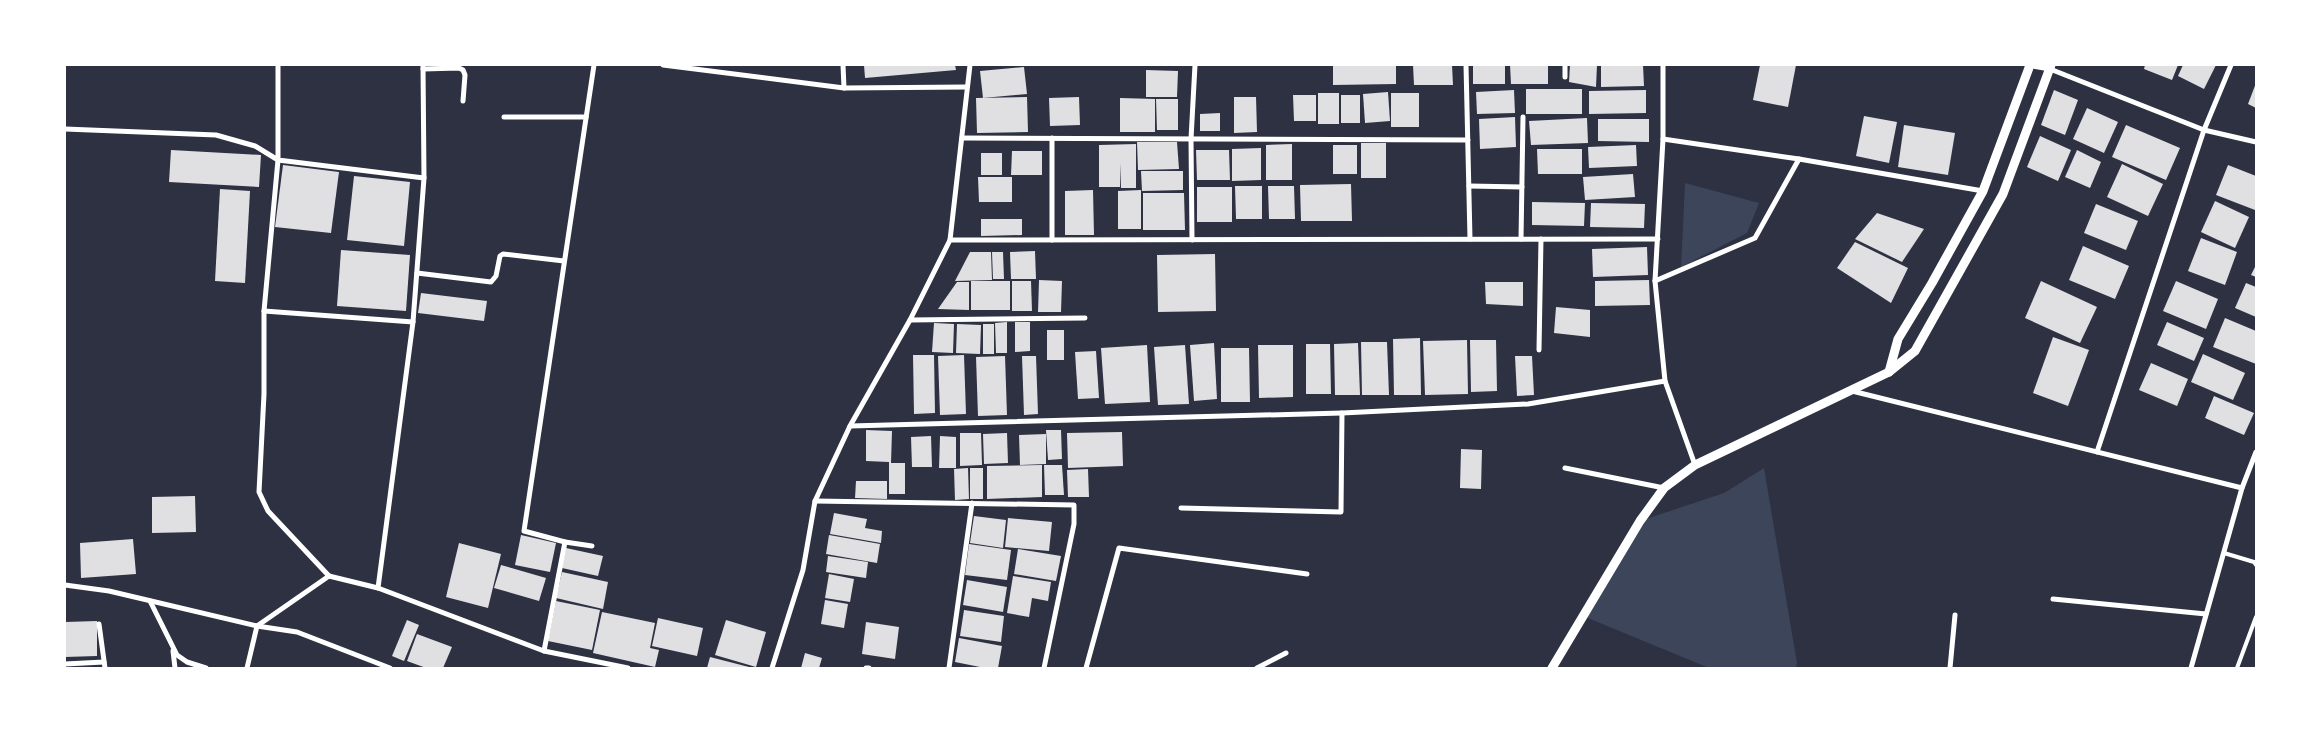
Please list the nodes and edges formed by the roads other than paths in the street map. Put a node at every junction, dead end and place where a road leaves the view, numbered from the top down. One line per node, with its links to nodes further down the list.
1 (278, 65): 30 (street)
2 (594, 65): 20 (street)
3 (663, 65): 15 (street)
4 (843, 65): 15 (street)
5 (970, 65): 16 (street)
6 (1195, 65): 25 (street)
7 (1466, 65): 26 (street)
8 (1565, 65): 14 (street)
9 (1663, 65): 27 (street)
10 (2029, 65): 13 (street); 34 (street)
11 (2232, 65): 22 (street)
12 (423, 67): 17 (street); 31 (street)
13 (2050, 67): 22 (street); 50 (street)
14 (1565, 77)
15 (844, 88): 16 (street)
16 (966, 88): 23 (street)
17 (463, 102)
18 (1523, 116): 33 (street)
19 (504, 117): 20 (street)
20 (586, 117): 42 (street)
21 (65, 129): 30 (street)
22 (2204, 130): 28 (street); 55 (street)
23 (962, 138): 24 (street); 39 (street)
24 (1052, 138): 25 (street); 40 (street)
25 (1191, 139): 26 (street); 41 (street)
26 (1468, 140): 32 (street)
27 (1663, 140): 29 (street); 38 (street)
28 (2256, 142)
29 (1799, 159): 34 (street); 44 (street)
30 (278, 160): 31 (street); 45 (street)
31 (424, 178): 43 (street)
32 (1469, 186): 33 (street); 35 (street)
33 (1522, 187): 36 (street)
34 (1983, 191): 50 (street)
35 (1470, 239): 36 (street); 41 (street)
36 (1521, 239): 37 (street)
37 (1541, 239): 38 (street); 49 (street)
38 (1658, 239): 44 (street)
39 (950, 240): 40 (street); 47 (street)
40 (1052, 240): 41 (street)
41 (1192, 240)
42 (564, 261): 43 (street); 64 (street)
43 (417, 273): 48 (street)
44 (1655, 281): 51 (street)
45 (264, 311): 48 (street); 69 (street)
46 (1084, 318): 47 (street)
47 (910, 320): 54 (street)
48 (413, 322): 71 (street)
49 (1539, 350)
50 (1888, 372): 52 (street)
51 (1665, 381): 53 (street); 57 (street)
52 (1850, 391): 55 (street); 57 (street)
53 (1342, 413): 54 (street); 63 (street)
54 (850, 426): 61 (street)
55 (2097, 452): 60 (street)
56 (2256, 452): 60 (street)
57 (1695, 465): 59 (street)
58 (1565, 468): 59 (street)
59 (1664, 488): 94 (street)
60 (2242, 488): 66 (street)
61 (815, 501): 62 (street); 89 (street)
62 (972, 503): 90 (street); 91 (street)
63 (1181, 508)
64 (565, 542): 65 (street); 80 (street)
65 (592, 546)
66 (2224, 553): 67 (lane); 75 (street)
67 (2256, 565)
68 (1307, 574): 92 (street)
69 (329, 576): 71 (street); 78 (street)
70 (65, 585): 73 (street)
71 (378, 588): 80 (street)
72 (2053, 599): 75 (street)
73 (150, 601): 78 (street); 79 (street)
74 (1955, 614): 95 (street)
75 (2206, 614): 96 (street)
76 (2256, 618): 97 (lane)
77 (99, 624): 83 (street)
78 (257, 626): 86 (street); 87 (street)
79 (173, 648): 84 (street); 85 (street)
80 (544, 651): 88 (street)
81 (1286, 653): 93 (street)
82 (65, 664): 83 (street)
83 (104, 665)
84 (175, 668)
85 (206, 668)
86 (247, 668)
87 (390, 668)
88 (628, 668)
89 (772, 668)
90 (949, 668)
91 (1044, 668)
92 (1086, 668)
93 (1257, 668)
94 (1552, 668)
95 (1950, 668)
96 (2190, 668)
97 (2237, 668)

